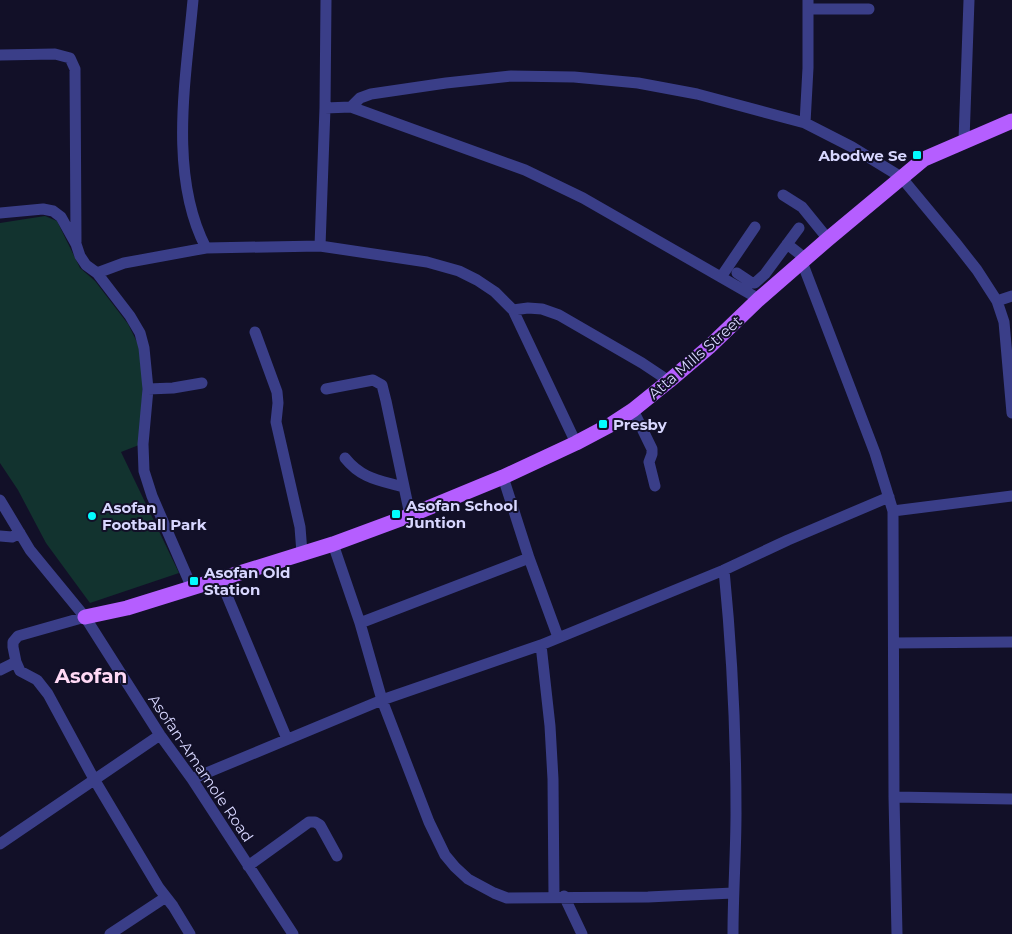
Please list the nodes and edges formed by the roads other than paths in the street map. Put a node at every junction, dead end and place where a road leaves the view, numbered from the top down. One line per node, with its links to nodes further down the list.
1 (193, 0): 21 (street)
2 (326, 0): 8 (street)
3 (969, 0): 11 (street)
4 (808, 4): 5 (street); 10 (street)
5 (869, 9)
6 (0, 56): 18 (street)
7 (351, 107): 8 (street); 10 (street); 25 (street)
8 (325, 108): 20 (street)
9 (1012, 121): 11 (main road, Atta Mills Street)
10 (804, 122): 12 (street)
11 (964, 140): 12 (main road, Atta Mills Street)
12 (901, 177): 17 (main road, Atta Mills Street); 29 (street)
13 (783, 195): 17 (street)
14 (0, 213): 18 (street)
15 (756, 227): 25 (street)
16 (799, 228): 19 (street)
17 (828, 239): 22 (main road, Atta Mills Street)
18 (76, 244): 23 (street)
19 (787, 244): 22 (street); 26 (street)
20 (320, 246): 21 (street); 30 (street)
21 (206, 248): 23 (street)
22 (804, 261): 26 (main road, Atta Mills Street); 44 (street)
23 (97, 273): 34 (street)
24 (737, 273): 26 (street)
25 (721, 277): 28 (street)
26 (771, 279): 28 (main road, Atta Mills Street)
27 (1012, 296): 29 (street)
28 (759, 299): 32 (main road, Atta Mills Street)
29 (997, 301): 37 (street)
30 (512, 310): 32 (street); 38 (street)
31 (254, 332): 51 (street)
32 (669, 380): 36 (main road, Atta Mills Street)
33 (202, 383): 34 (street)
34 (148, 389): 55 (street)
35 (326, 389): 42 (street)
36 (633, 410): 38 (main road, Atta Mills Street); 41 (street)
37 (1012, 413)
38 (576, 443): 40 (main road, Atta Mills Street)
39 (346, 458): 42 (street)
40 (503, 477): 47 (main road, Atta Mills Street); 52 (street)
41 (656, 486)
42 (403, 487): 47 (street)
43 (1012, 496): 46 (street)
44 (889, 497): 46 (street); 53 (street)
45 (0, 500): 48 (street, Asofan-Amamole Road)
46 (893, 511): 60 (street)
47 (410, 516): 50 (main road, Atta Mills Street)
48 (20, 533): 49 (street); 56 (street, Asofan-Amamole Road)
49 (0, 536)
50 (333, 544): 51 (main road, Atta Mills Street); 57 (street)
51 (302, 553): 54 (main road, Atta Mills Street)
52 (529, 558): 57 (street); 58 (street)
53 (724, 570): 58 (street); 74 (street)
54 (220, 579): 55 (main road, Atta Mills Street); 66 (street)
55 (192, 588): 56 (main road, Atta Mills Street)
56 (85, 617): 62 (street); 65 (street, Asofan-Amamole Road)
57 (360, 623): 64 (street)
58 (558, 637): 61 (street)
59 (1012, 642): 60 (street)
60 (894, 643): 69 (street)
61 (542, 645): 64 (street); 76 (street)
62 (16, 662): 63 (street); 68 (street)
63 (0, 670)
64 (382, 700): 66 (street); 76 (street)
65 (160, 735): 67 (street, Asofan-Amamole Road); 68 (street)
66 (287, 739): 67 (street)
67 (192, 779): 73 (street, Asofan-Amamole Road)
68 (94, 780): 71 (street); 75 (street)
69 (894, 797): 70 (street); 82 (street)
70 (1012, 799)
71 (0, 844)
72 (337, 856): 73 (street)
73 (248, 866): 79 (street, Asofan-Amamole Road)
74 (733, 893): 76 (street); 81 (street)
75 (166, 897): 77 (street); 78 (street)
76 (559, 897): 80 (street)
77 (110, 934)
78 (190, 934)
79 (293, 934)
80 (582, 934)
81 (733, 934)
82 (897, 934)

